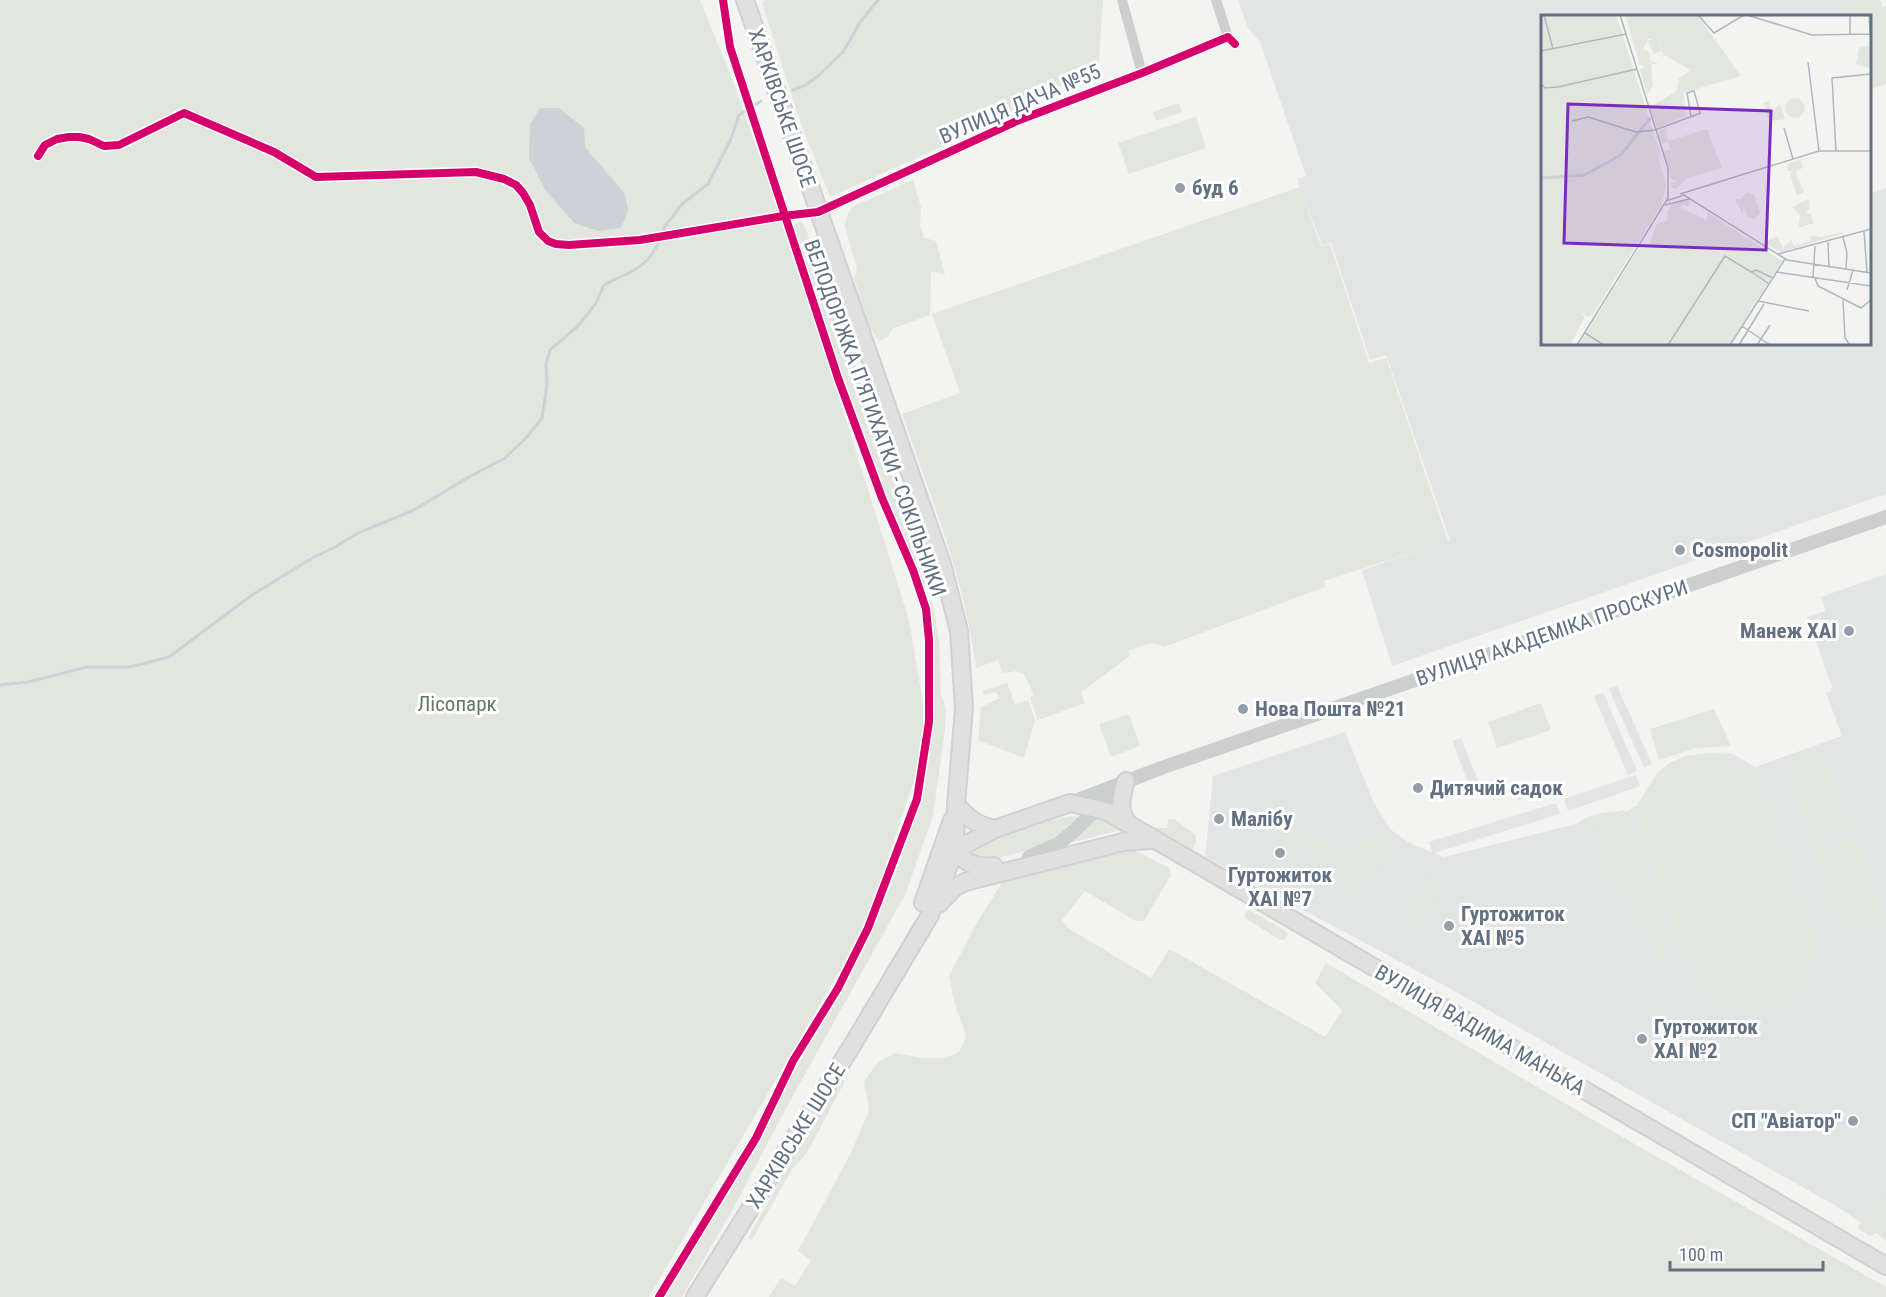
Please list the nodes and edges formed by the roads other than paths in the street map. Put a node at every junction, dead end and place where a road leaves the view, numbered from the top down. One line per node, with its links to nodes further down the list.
1 (745, 0): 6 (main road, ХАРКІВСЬКЕ ШОСЕ)
2 (1122, 0): 4 (street)
3 (1216, 0): 4 (street, ВУЛИЦЯ ДАЧА №55)
4 (1142, 73): 6 (street, ВУЛИЦЯ ДАЧА №55)
5 (38, 156): 6 (street, ВУЛИЦЯ ДАЧА №55)
6 (818, 212): 11 (main road, ХАРКІВСЬКЕ ШОСЕ)
7 (1886, 517): 8 (street, ВУЛИЦЯ АКАДЕМІКА ПРОСКУРИ)
8 (1126, 781): 9 (street, ВУЛИЦЯ АКАДЕМІКА ПРОСКУРИ); 10 (street); 12 (main road)
9 (1070, 803): 10 (main road, ВУЛИЦЯ ВАДИМА МАНЬКА); 13 (main road, ВУЛИЦЯ АКАДЕМІКА ПРОСКУРИ)
10 (1097, 809): 12 (main road, ВУЛИЦЯ ВАДИМА МАНЬКА); 16 (street)
11 (955, 811): 13 (main road); 15 (main road, ХАРКІВСЬКЕ ШОСЕ); 18 (main road, ХАРКІВСЬКЕ ШОСЕ)
12 (1128, 824): 14 (main road, ВУЛИЦЯ ВАДИМА МАНЬКА)
13 (995, 829): 15 (main road, ВУЛИЦЯ АКАДЕМІКА ПРОСКУРИ)
14 (1152, 840): 16 (main road); 19 (main road); 22 (main road, ВУЛИЦЯ ВАДИМА МАНЬКА)
15 (955, 850): 17 (main road); 18 (main road, ВУЛИЦЯ АКАДЕМІКА ПРОСКУРИ); 20 (main road, ХАРКІВСЬКЕ ШОСЕ)
16 (1029, 857): 17 (main road)
17 (994, 866): 19 (main road)
18 (931, 883): 21 (main road, ХАРКІВСЬКЕ ШОСЕ)
19 (959, 884): 20 (main road)
20 (930, 915): 21 (main road, ХАРКІВСЬКЕ ШОСЕ)
21 (894, 973): 23 (main road, ХАРКІВСЬКЕ ШОСЕ)
22 (1886, 1266)
23 (695, 1297)

